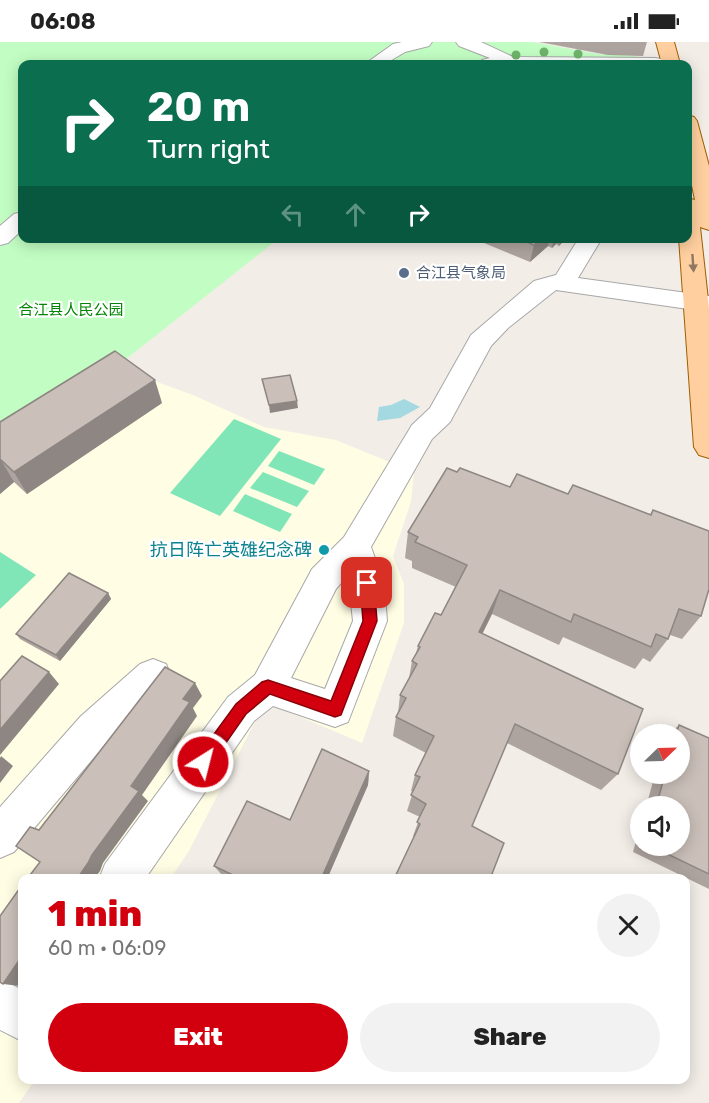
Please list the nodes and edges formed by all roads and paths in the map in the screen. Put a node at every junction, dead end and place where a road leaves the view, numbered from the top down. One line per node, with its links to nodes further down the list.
1 (423, 42): 5 (lane)
2 (465, 42): 6 (lane)
3 (649, 42): 7 (main road)
4 (664, 42): 8 (main road)
5 (380, 60)
6 (506, 60)
7 (658, 60)
8 (661, 60)
9 (692, 172): 11 (main road)
10 (0, 210): 12 (lane)
11 (696, 212): 17 (main road, one-way to 17)
12 (18, 217)
13 (18, 221): 14 (lane)
14 (0, 237)
15 (588, 243): 16 (lane)
16 (568, 274)
17 (702, 303): 18 (main road); 19 (lane)
18 (709, 447)
19 (355, 546): 21 (lane); 21 (lane)
20 (153, 676): 22 (lane)
21 (268, 687): 23 (lane)
22 (0, 838)
23 (124, 874)
24 (0, 1000): 25 (lane)
25 (18, 1015)

